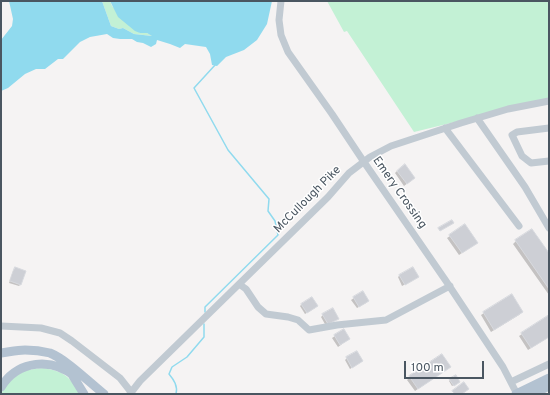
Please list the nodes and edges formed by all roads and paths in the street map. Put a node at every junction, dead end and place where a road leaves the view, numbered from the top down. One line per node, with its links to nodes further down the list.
1 (281, 1): 7 (street, Emery Crossing)
2 (549, 100): 3 (street, McCullough Pike)
3 (477, 118): 4 (street, McCullough Pike); 9 (street)
4 (445, 128): 7 (street, McCullough Pike); 8 (street)
5 (549, 128): 6 (street)
6 (549, 161)
7 (364, 162): 10 (street, McCullough Pike); 11 (street, Emery Crossing)
8 (519, 226)
9 (549, 228)
10 (239, 284): 11 (street); 20 (street, McCullough Pike)
11 (450, 286): 17 (street, Emery Crossing)
12 (1, 326): 20 (street)
13 (1, 353): 23 (main road)
14 (549, 364): 17 (street)
15 (71, 373): 19 (main road); 21 (main road); 22 (main road)
16 (549, 378): 24 (main road)
17 (511, 382): 24 (street, Emery Crossing)
18 (549, 386): 25 (main road)
19 (1, 387)
20 (130, 393)
21 (84, 394)
22 (96, 394)
23 (104, 394)
24 (516, 394)
25 (533, 394)

